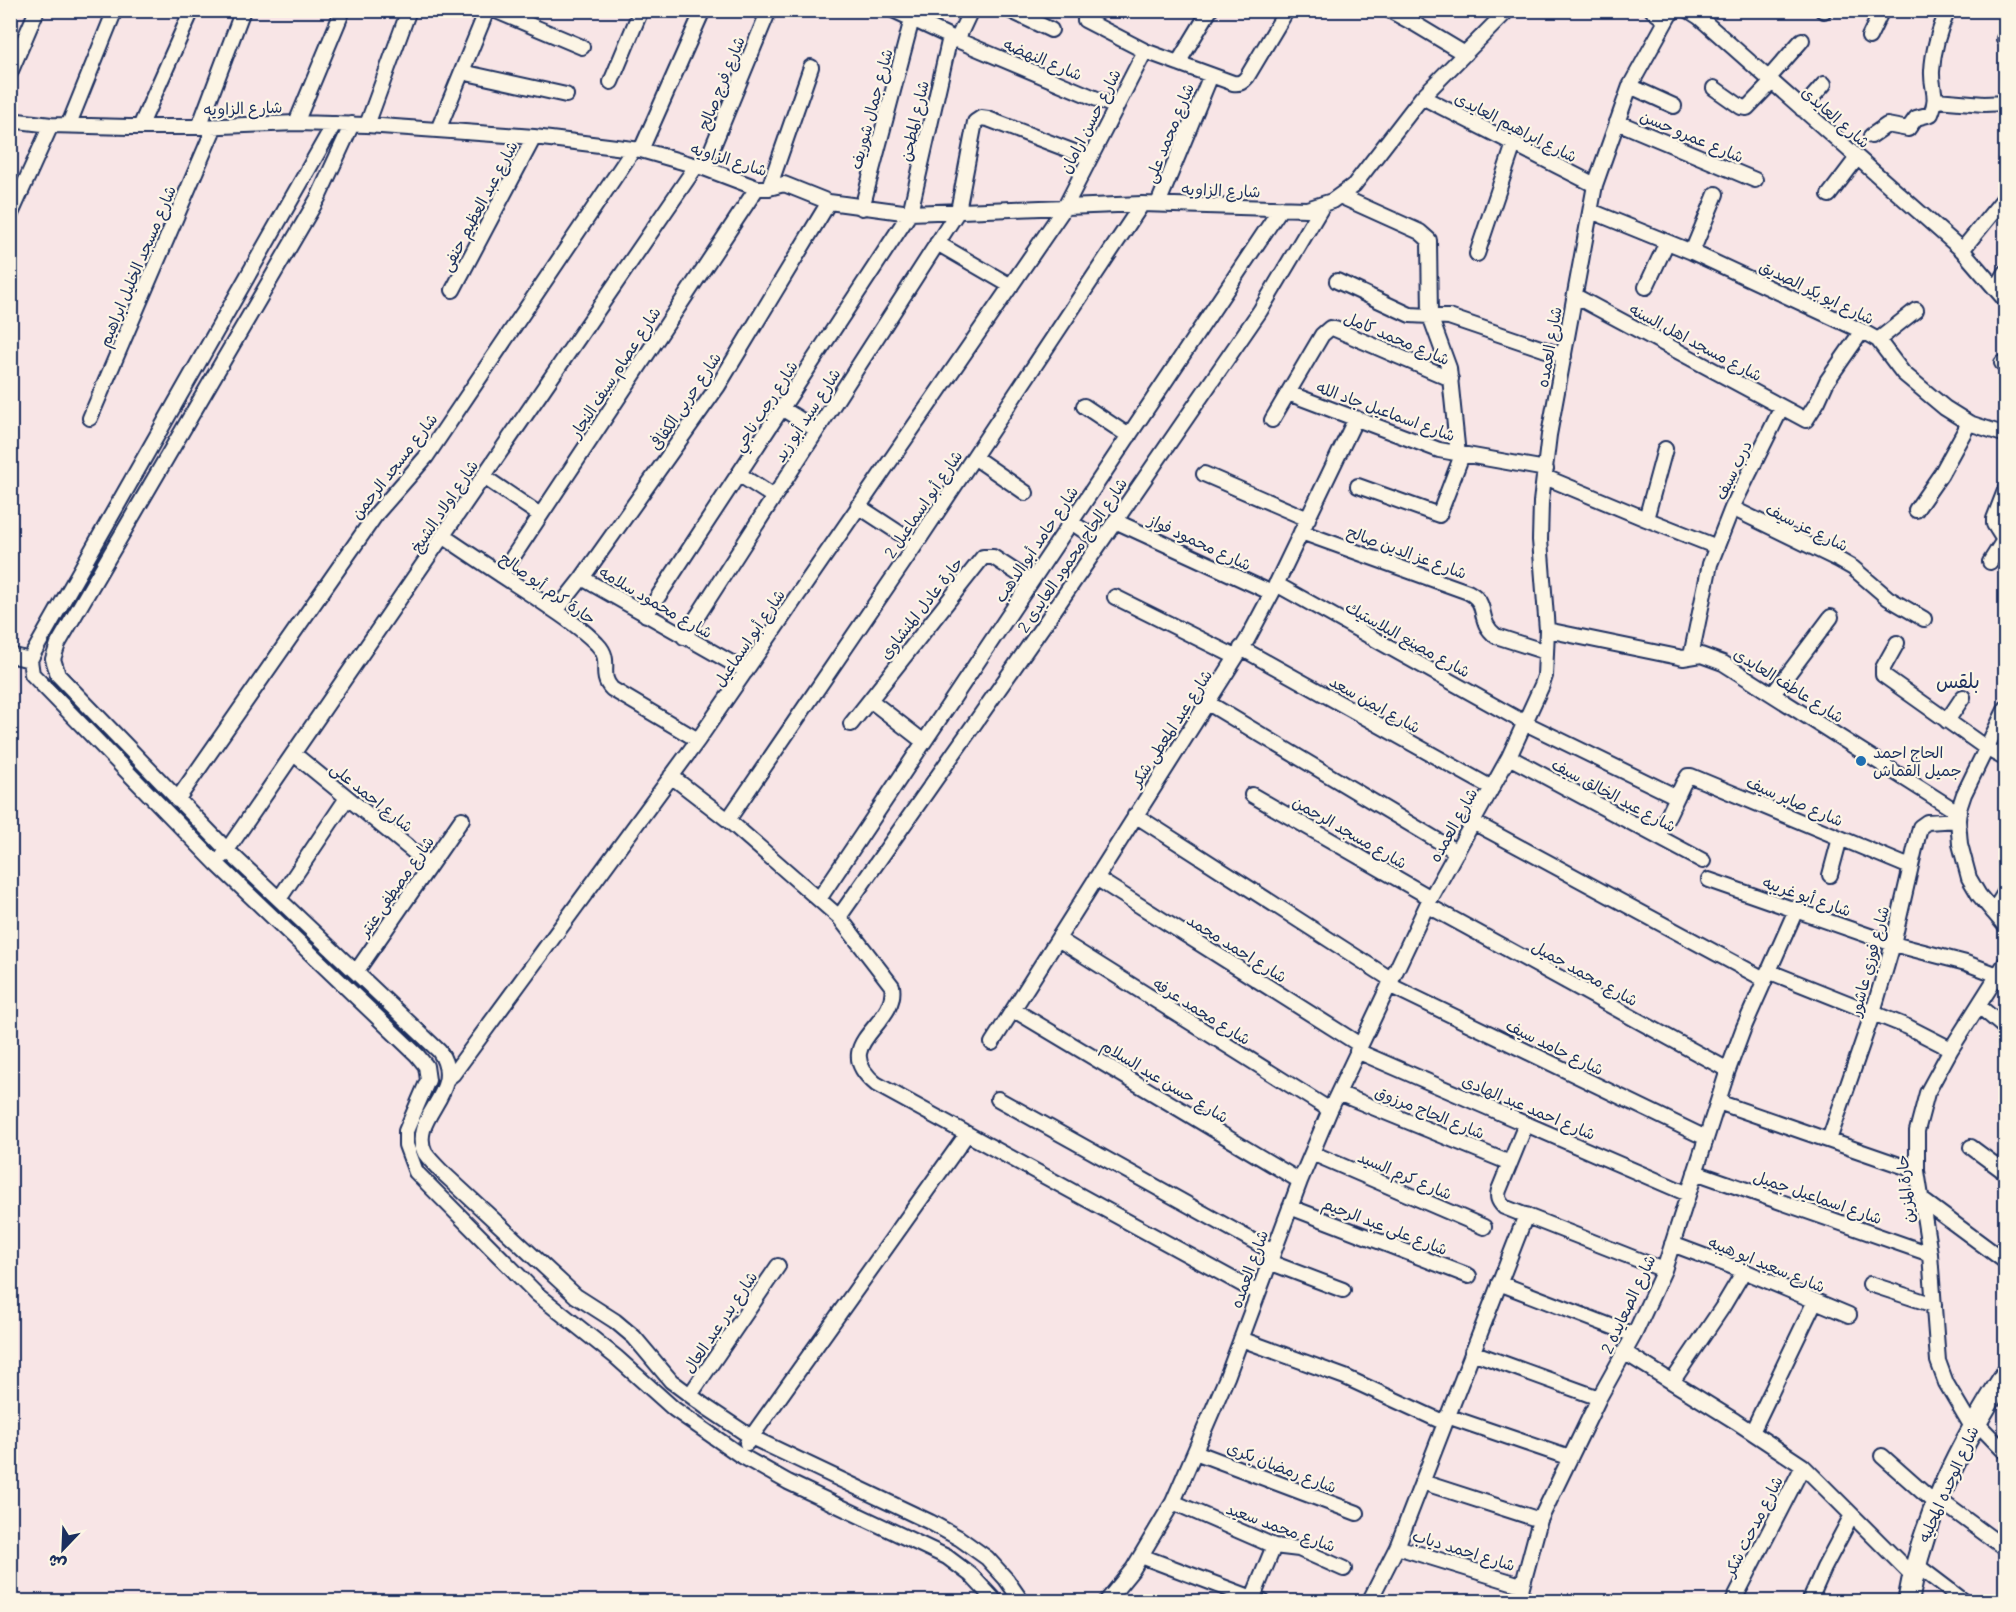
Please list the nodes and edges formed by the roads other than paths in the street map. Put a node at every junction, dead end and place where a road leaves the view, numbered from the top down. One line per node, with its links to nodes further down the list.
1 (37, 10): 38 (street)
2 (115, 10): 55 (street)
3 (192, 10): 61 (street)
4 (243, 10): 62 (street)
5 (343, 10): 54 (street)
6 (409, 10): 59 (street)
7 (488, 10): 37 (street)
8 (494, 10): 32 (street)
9 (641, 10): 41 (street)
10 (703, 10): 67 (street, شارع مسجد الرحمن)
11 (769, 10): 70 (street, شارع فرج صالح)
12 (893, 10): 25 (street, شارع النهضه)
13 (971, 10): 30 (street, شارع المطحن)
14 (1009, 10): 28 (street)
15 (1210, 10): 35 (street)
16 (1287, 10): 39 (street)
17 (1389, 10): 24 (street)
18 (1508, 10): 34 (street, شارع الزاويه)
19 (1652, 10): 27 (street)
20 (1676, 10): 27 (street)
21 (1688, 10): 40 (street, شارع العايدى)
22 (1882, 10): 29 (street)
23 (1948, 10): 47 (street)
24 (1410, 15): 34 (street)
25 (912, 19): 30 (street, شارع النهضه); 83 (street, شارع جمال شوريف)
26 (1085, 20): 33 (street)
27 (1666, 21): 43 (street, شارع العمده)
28 (1051, 30)
29 (1869, 37)
30 (953, 39): 50 (street, شارع النهضه); 87 (street, شارع المطحن)
31 (1802, 40): 40 (street)
32 (582, 47)
33 (1145, 51): 35 (street); 50 (street, شارع حسن ارامان)
34 (1465, 54): 46 (street, شارع الزاويه)
35 (1178, 63): 39 (street)
36 (811, 67): 73 (street, شارع عصام سيف النجار)
37 (462, 72): 45 (street); 63 (street)
38 (10, 73)
39 (1211, 75): 80 (street, شارع محمد على)
40 (1770, 80): 44 (street); 51 (street, شارع العايدى)
41 (611, 81)
42 (1824, 84): 51 (street)
43 (1630, 86): 49 (street); 53 (street, شارع العمده)
44 (1714, 88)
45 (566, 95)
46 (1422, 98): 66 (street, شارع ابراهيم العايدى); 76 (street, شارع الزاويه)
47 (1936, 100): 48 (street); 64 (street)
48 (2006, 103)
49 (1674, 106)
50 (1116, 107): 68 (street, شارع حسن ارامان)
51 (1803, 109): 69 (street, شارع العايدى)
52 (10, 120): 58 (street, شارع الزاويه)
53 (1617, 122): 71 (street, شارع عمرو حسن); 72 (street, شارع العمده)
54 (296, 123): 56 (street, شارع الزاويه); 60 (street, شارع الزاويه)
55 (69, 124): 58 (street, شارع الزاويه); 61 (street, شارع الزاويه)
56 (334, 124): 57 (street, شارع الزاويه); 103 (street)
57 (352, 124): 59 (street, شارع الزاويه); 105 (street)
58 (51, 125): 88 (street)
59 (367, 125): 63 (street, شارع الزاويه)
60 (215, 126): 62 (street, شارع الزاويه); 114 (street, شارع مسجد الخليل ابراهيم)
61 (140, 127): 62 (street, شارع الزاويه)
62 (199, 127)
63 (438, 129): 65 (street, شارع الزاويه)
64 (1871, 136)
65 (534, 137): 67 (street, شارع الزاويه); 99 (street, شارع عبد العظيم حنفى)
66 (1514, 144): 72 (street, شارع ابراهيم العايدى); 93 (street)
67 (637, 150): 70 (street, شارع الزاويه); 182 (street, شارع مسجد الرحمن)
68 (1090, 158): 82 (street, شارع حسن ارامان); 85 (street)
69 (1857, 158): 75 (street); 91 (street, شارع العايدى)
70 (700, 166): 73 (street, شارع الزاويه); 127 (street, شارع اولاد الشيخ)
71 (1755, 180)
72 (1595, 185): 86 (street, شارع العمده)
73 (763, 188): 78 (street, شارع الزاويه); 135 (street, شارع عصام سيف النجار)
74 (1716, 194): 92 (street)
75 (1829, 195)
76 (1340, 196): 81 (street, شارع الزاويه); 104 (street)
77 (2006, 196): 91 (street)
78 (829, 202): 83 (street, شارع الزاويه); 146 (street, شارع حربى الكفافى)
79 (1142, 204): 80 (street, شارع الزاويه); 82 (street, شارع الزاويه); 123 (street, شارع أبو اسماعيل 2)
80 (1158, 204): 84 (street, شارع الزاويه)
81 (1323, 206): 84 (street, شارع الزاويه); 137 (street, شارع الحاج محمود العايدى 2)
82 (1065, 207): 85 (street, شارع الزاويه); 96 (street, شارع أبو اسماعيل)
83 (862, 208): 87 (street, شارع الزاويه)
84 (1281, 208): 120 (street, شارع حامد أبو الدهب)
85 (958, 211): 87 (street, شارع الزاويه); 90 (street, شارع سيد أبو زيد)
86 (1591, 211): 89 (street, شارع ابو بكر الصديق); 100 (street, شارع العمده)
87 (910, 213): 113 (street, شارع رجب ناجي)
88 (10, 216)
89 (1667, 242): 92 (street, شارع ابو بكر الصديق); 97 (street)
90 (937, 243): 96 (street); 118 (street, شارع سيد أبو زيد)
91 (1962, 250): 98 (street, شارع العايدى)
92 (1692, 252): 106 (street, شارع ابو بكر الصديق)
93 (1477, 254)
94 (2006, 272): 98 (street)
95 (1337, 281): 104 (street)
96 (1011, 286): 132 (street, شارع أبو اسماعيل)
97 (1646, 287)
98 (1996, 289): 101 (street, شارع العايدى)
99 (453, 291)
100 (1575, 296): 108 (street, شارع العمده); 112 (street, شارع مسجد اهل السنه)
101 (2006, 301)
102 (1916, 310): 107 (street)
103 (227, 312): 105 (street); 161 (street)
104 (1430, 316): 108 (street); 109 (street)
105 (244, 324): 182 (street)
106 (1862, 331): 107 (street, شارع ابو بكر الصديق); 112 (street, شارع مسجد اهل السنه)
107 (1878, 340): 117 (street, شارع ابو بكر الصديق)
108 (1564, 356): 124 (street, شارع العمده)
109 (1451, 379): 110 (street, شارع محمد كامل); 122 (street)
110 (1288, 393): 115 (street, شارع اسماعيل جاد الله); 116 (street, شارع محمد كامل)
111 (1084, 406): 120 (street)
112 (1782, 407): 133 (street, درب سيف)
113 (783, 409): 118 (street); 126 (street, شارع رجب ناجي)
114 (90, 418)
115 (1356, 418): 122 (street, شارع اسماعيل جاد الله); 139 (street, شارع عبد المعطى شكر)
116 (1272, 420)
117 (1969, 423): 119 (street, شارع ابو بكر الصديق); 134 (street)
118 (817, 430): 131 (street, شارع سيد أبو زيد)
119 (2006, 435)
120 (1129, 436): 138 (street, شارع حامد أبو الدهب)
121 (1665, 449): 136 (street)
122 (1460, 455): 124 (street, شارع اسماعيل جاد الله); 128 (street)
123 (974, 457): 130 (street); 142 (street, شارع أبو اسماعيل 2)
124 (1545, 473): 136 (street, شارع اسماعيل جاد الله); 154 (street, شارع العمده)
125 (1204, 474): 139 (street, شارع عز الدين صالح)
126 (740, 475): 131 (street); 151 (street, شارع رجب ناجي)
127 (484, 477): 135 (street); 140 (street, شارع اولاد الشيخ)
128 (1358, 486)
129 (2006, 488): 144 (street)
130 (1026, 493)
131 (774, 497): 155 (street, شارع سيد أبو زيد)
132 (858, 506): 142 (street); 162 (street, شارع أبو اسماعيل)
133 (1732, 508): 143 (street, درب سيف); 153 (street, شارع عز سيف)
134 (1916, 510)
135 (540, 515): 145 (street, شارع عصام سيف النجار)
136 (1646, 519): 143 (street)
137 (1115, 521): 141 (street, شارع الحاج محمود العايدى 2); 148 (street, شارع محمود فواز)
138 (1071, 522): 141 (street); 147 (street, شارع حامد أبو الدهب)
139 (1304, 526): 148 (street, شارع عبد المعطى شكر); 158 (street, شارع عز الدين صالح)
140 (443, 536): 145 (street, حارة كرم أبو صالح); 174 (street, شارع اولاد الشيخ)
141 (1101, 543): 205 (street, شارع الحاج محمود العايدى 2)
142 (916, 544): 186 (street, شارع أبو اسماعيل 2)
143 (1717, 548): 160 (street, درب سيف)
144 (1990, 562)
145 (501, 575): 150 (street, حارة كرم أبو صالح)
146 (582, 578): 150 (street, شارع حربى الكفافى); 151 (street, شارع محمود سلامه)
147 (1031, 582): 165 (street, حارة عادل المنشاوى); 172 (street, شارع حامد أبو الدهب)
148 (1274, 589): 157 (street, شارع عبد المعطى شكر); 169 (street, شارع مصنع البلاستيك)
149 (1115, 597): 157 (street, شارع ايمن سعد)
150 (556, 612): 171 (street, حارة كرم أبو صالح)
151 (646, 615): 155 (street, شارع محمود سلامه)
152 (1831, 617): 163 (street)
153 (1924, 620)
154 (1547, 630): 158 (street, شارع العمده); 160 (street, شارع عاطف العايدى)
155 (684, 637): 162 (street, شارع محمود سلامه)
156 (1897, 643): 168 (street)
157 (1239, 652): 166 (street, شارع عبد المعطى شكر); 178 (street, شارع ايمن سعد)
158 (1546, 652): 169 (street, شارع العمده)
159 (10, 655): 161 (street)
160 (1691, 656): 163 (street, شارع عاطف العايدى)
161 (30, 660): 193 (street)
162 (746, 671): 171 (street, شارع أبو اسماعيل)
163 (1773, 694): 184 (street, شارع عاطف العايدى)
164 (1963, 697): 168 (street)
165 (870, 700): 170 (street, حارة عادل المنشاوى); 172 (street)
166 (1208, 703): 183 (street, شارع عبد المعطى شكر); 191 (street)
167 (2006, 708): 173 (street)
168 (1947, 721): 173 (street)
169 (1525, 723): 175 (street, شارع العمده); 180 (street)
170 (850, 724)
171 (698, 740): 177 (street, شارع أبو اسماعيل)
172 (924, 742): 201 (street, شارع حامد أبو الدهب)
173 (1986, 748): 176 (street); 184 (street)
174 (294, 754): 181 (street, شارع احمد على); 190 (street, شارع اولاد الشيخ)
175 (1509, 757): 178 (street, شارع العمده); 188 (street, شارع عبد الخالق سيف)
176 (2006, 759)
177 (671, 776): 186 (street); 222 (street, شارع أبو اسماعيل)
178 (1492, 788): 187 (street, شارع العمده)
179 (1252, 795): 202 (street, شارع مسجد الرحمن)
180 (1677, 797): 188 (street, شارع صابر سيف); 189 (street, شارع صابر سيف)
181 (347, 798): 194 (street, شارع احمد على); 200 (street)
182 (177, 800): 190 (street)
183 (1135, 815): 197 (street, شارع عبد المعطى شكر); 213 (street, شارع حامد سيف)
184 (1958, 817): 195 (street, شارع فوزي عاشور); 204 (street)
185 (462, 819): 194 (street, شارع مصطفى عنتر)
186 (728, 820): 201 (street)
187 (1473, 822): 191 (street, شارع العمده); 211 (street)
188 (1658, 837): 192 (street, شارع عبد الخالق سيف)
189 (1840, 838): 195 (street, شارع صابر سيف); 196 (street)
190 (227, 850): 193 (street, شارع اولاد الشيخ); 200 (street)
191 (1457, 852): 202 (street, شارع العمده)
192 (1703, 861)
193 (217, 864): 229 (street)
194 (430, 865): 210 (street, شارع مصطفى عنتر)
195 (1910, 867): 208 (street, شارع فوزي عاشور)
196 (1830, 875)
197 (1096, 878): 207 (street, شارع عبد المعطى شكر); 219 (street, شارع احمد محمد)
198 (1710, 880): 203 (street, شارع أبو غريبه)
199 (2006, 891): 204 (street)
200 (279, 899): 210 (street)
201 (819, 899): 205 (street)
202 (1429, 902): 213 (street, شارع العمده); 221 (street, شارع محمد جميل)
203 (1796, 910): 208 (street, شارع أبو غريبه); 211 (street, شارع الصعايده 2)
204 (1993, 912): 206 (street)
205 (840, 917): 230 (street)
206 (2006, 927)
207 (1058, 939): 215 (street, شارع عبد المعطى شكر); 226 (street, شارع محمد عرفه)
208 (1893, 944): 212 (street, شارع أبو غريبه); 216 (street, شارع فوزي عاشور)
209 (2006, 962): 212 (street, حارة المزين)
210 (357, 972): 222 (street)
211 (1766, 975): 216 (street); 221 (street, شارع الصعايده 2)
212 (1998, 975): 214 (street, حارة المزين)
213 (1390, 982): 219 (street, شارع العمده); 231 (street, شارع حامد سيف)
214 (1979, 1006): 217 (street); 220 (street, حارة المزين)
215 (1014, 1010): 218 (street, شارع عبد المعطى شكر); 239 (street, شارع حسن عبد السلام)
216 (1873, 1012): 220 (street); 232 (street, شارع فوزي عاشور)
217 (2006, 1029)
218 (992, 1043)
219 (1359, 1048): 223 (street, شارع العمده); 227 (street, شارع احمد عبد الهادى)
220 (1951, 1049): 236 (street, حارة المزين)
221 (1728, 1070): 225 (street, شارع الصعايده 2)
222 (448, 1078): 228 (street, شارع أبو اسماعيل)
223 (1338, 1093): 226 (street, شارع العمده); 235 (street, شارع الحاج مرزوق)
224 (998, 1098): 249 (street)
225 (1718, 1102): 231 (street, شارع الصعايده 2); 232 (street)
226 (1330, 1110): 234 (street, شارع العمده)
227 (1526, 1124): 235 (street); 240 (street, شارع احمد عبد الهادى)
228 (423, 1129): 229 (street); 244 (street)
229 (406, 1131): 246 (street)
230 (967, 1134): 258 (street); 273 (street)
231 (1706, 1138): 237 (street, شارع الصعايده 2)
232 (1829, 1140): 236 (street)
233 (1971, 1147): 238 (street)
234 (1312, 1153): 239 (street, شارع العمده); 245 (street, شارع كرم السيد)
235 (1510, 1163): 243 (street)
236 (1917, 1171): 241 (street, حارة المزين)
237 (1695, 1172): 240 (street, شارع الصعايده 2); 248 (street, شارع اسماعيل جميل)
238 (2006, 1173)
239 (1300, 1181): 242 (street, شارع العمده)
240 (1688, 1194): 247 (street, شارع الصعايده 2)
241 (1921, 1199): 248 (street, حارة المزين); 250 (street)
242 (1290, 1207): 249 (street, شارع العمده); 254 (street, شارع على عبد الرحيم)
243 (1526, 1215): 252 (street); 255 (street)
244 (490, 1217): 246 (street); 268 (street)
245 (1484, 1227)
246 (479, 1235): 276 (street)
247 (1672, 1244): 252 (street, شارع الصعايده 2); 253 (street, شارع سعيد ابو هيبه)
248 (1930, 1254): 260 (street, حارة المزين)
249 (1271, 1257): 257 (street); 258 (street, شارع العمده)
250 (2006, 1262)
251 (778, 1266): 268 (street, شارع بدر عبد العال)
252 (1664, 1270): 262 (street, شارع الصعايده 2)
253 (1744, 1271): 259 (street, شارع سعيد ابو هيبه); 267 (street)
254 (1468, 1276)
255 (1499, 1283): 262 (street); 264 (street)
256 (1870, 1284): 260 (street)
257 (1343, 1290)
258 (1258, 1293): 263 (street, شارع العمده)
259 (1815, 1301): 261 (street, شارع سعيد ابو هيبه); 272 (street)
260 (1934, 1305): 271 (street, حارة المزين)
261 (1849, 1315)
262 (1634, 1335): 265 (street, شارع الصعايده 2)
263 (1241, 1339): 270 (street); 274 (street, شارع العمده)
264 (1472, 1352): 269 (street); 270 (street)
265 (1624, 1353): 267 (street); 269 (street, شارع الصعايده 2)
266 (2006, 1374): 271 (street, شارع الوحده المحليه)
267 (1672, 1382): 272 (street)
268 (690, 1395): 273 (street)
269 (1599, 1398): 278 (street, شارع الصعايده 2)
270 (1446, 1420): 278 (street); 280 (street)
271 (1974, 1424): 275 (street); 282 (street, شارع الوحده المحليه)
272 (1752, 1432): 279 (street)
273 (751, 1437): 276 (street); 295 (street)
274 (1195, 1452): 281 (street, شارع العمده); 283 (street, شارع رمضان بكرى)
275 (2006, 1453)
276 (740, 1455): 294 (street)
277 (1882, 1456): 282 (street)
278 (1570, 1458): 285 (street, شارع الصعايده 2)
279 (1803, 1466): 284 (street); 299 (street, شارع مدحت شكر)
280 (1422, 1482): 285 (street); 287 (street)
281 (1173, 1502): 286 (street, شارع محمد سعيد); 289 (street, شارع العمده)
282 (1937, 1502): 288 (street); 291 (street, شارع الوحده المحليه)
283 (1357, 1513)
284 (1852, 1515): 291 (street); 300 (street)
285 (1540, 1520): 292 (street, شارع الصعايده 2)
286 (1274, 1546): 290 (street, شارع محمد سعيد); 293 (street)
287 (1396, 1547): 292 (street, شارع احمد دياب); 297 (street)
288 (2006, 1549)
289 (1141, 1556): 293 (street); 296 (street, شارع العمده)
290 (1344, 1569)
291 (1914, 1570): 301 (street, شارع الوحده المحليه); 302 (street)
292 (1521, 1584): 298 (street, شارع الصعايده 2)
293 (1255, 1600)
294 (996, 1602)
295 (1022, 1602)
296 (1106, 1602)
297 (1369, 1602)
298 (1518, 1602)
299 (1733, 1602)
300 (1809, 1602)
301 (1908, 1602)
302 (1965, 1602)

